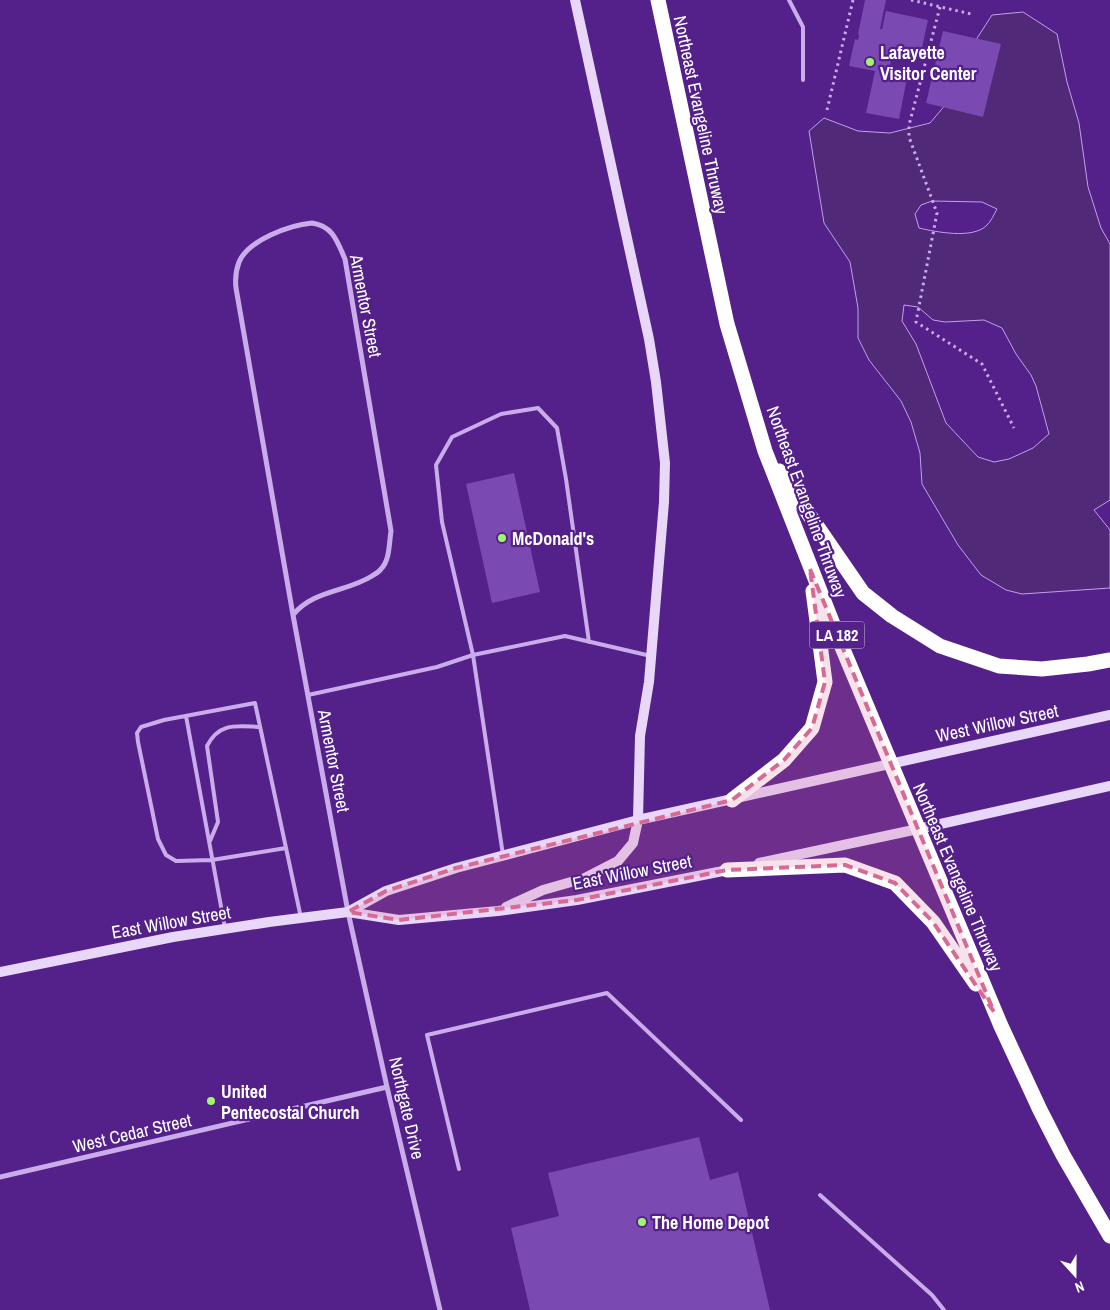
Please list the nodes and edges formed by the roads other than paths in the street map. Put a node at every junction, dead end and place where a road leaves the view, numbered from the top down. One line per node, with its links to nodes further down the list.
1 (575, 0): 10 (main road)
2 (658, 0): 5 (highway, Northeast Evangeline Thruway / LA 182)
3 (790, 0): 4 (lane)
4 (803, 80)
5 (765, 451): 6 (highway, Northeast Evangeline Thruway / LA 182); 11 (highway)
6 (810, 569): 16 (highway, Northeast Evangeline Thruway / LA 182); 18 (highway)
7 (293, 615): 7 (street, Armentor Street); 12 (street, Armentor Street)
8 (589, 642): 9 (lane); 9 (lane); 10 (lane)
9 (473, 655): 12 (lane); 23 (lane)
10 (651, 656): 19 (main road)
11 (1110, 660)
12 (308, 695): 27 (street, Armentor Street)
13 (1110, 715): 16 (main road, West Willow Street)
14 (186, 716): 15 (lane); 21 (lane); 24 (lane)
15 (260, 727): 21 (lane); 22 (lane)
16 (891, 763): 18 (main road, East Willow Street); 20 (highway, Northeast Evangeline Thruway / LA 182)
17 (1110, 786): 20 (main road)
18 (732, 800): 19 (main road, East Willow Street)
19 (638, 820): 23 (main road, East Willow Street); 26 (main road)
20 (918, 830): 25 (main road, East Willow Street); 31 (highway, Northeast Evangeline Thruway / LA 182)
21 (210, 841): 24 (lane)
22 (286, 848): 24 (lane); 28 (lane)
23 (503, 855): 27 (main road, East Willow Street)
24 (212, 860): 29 (lane)
25 (727, 870): 26 (main road, East Willow Street); 31 (highway)
26 (498, 911): 27 (main road, East Willow Street)
27 (348, 912): 28 (main road, East Willow Street); 32 (street, Northgate Drive)
28 (301, 918): 29 (main road, East Willow Street)
29 (225, 928): 30 (main road, East Willow Street)
30 (0, 972)
31 (994, 1012): 37 (highway, Northeast Evangeline Thruway / LA 182)
32 (387, 1087): 35 (street, West Cedar Street); 38 (street, Northgate Drive)
33 (741, 1120): 34 (lane)
34 (459, 1169)
35 (0, 1177)
36 (820, 1194): 39 (lane)
37 (1110, 1236)
38 (440, 1310)
39 (944, 1310)

